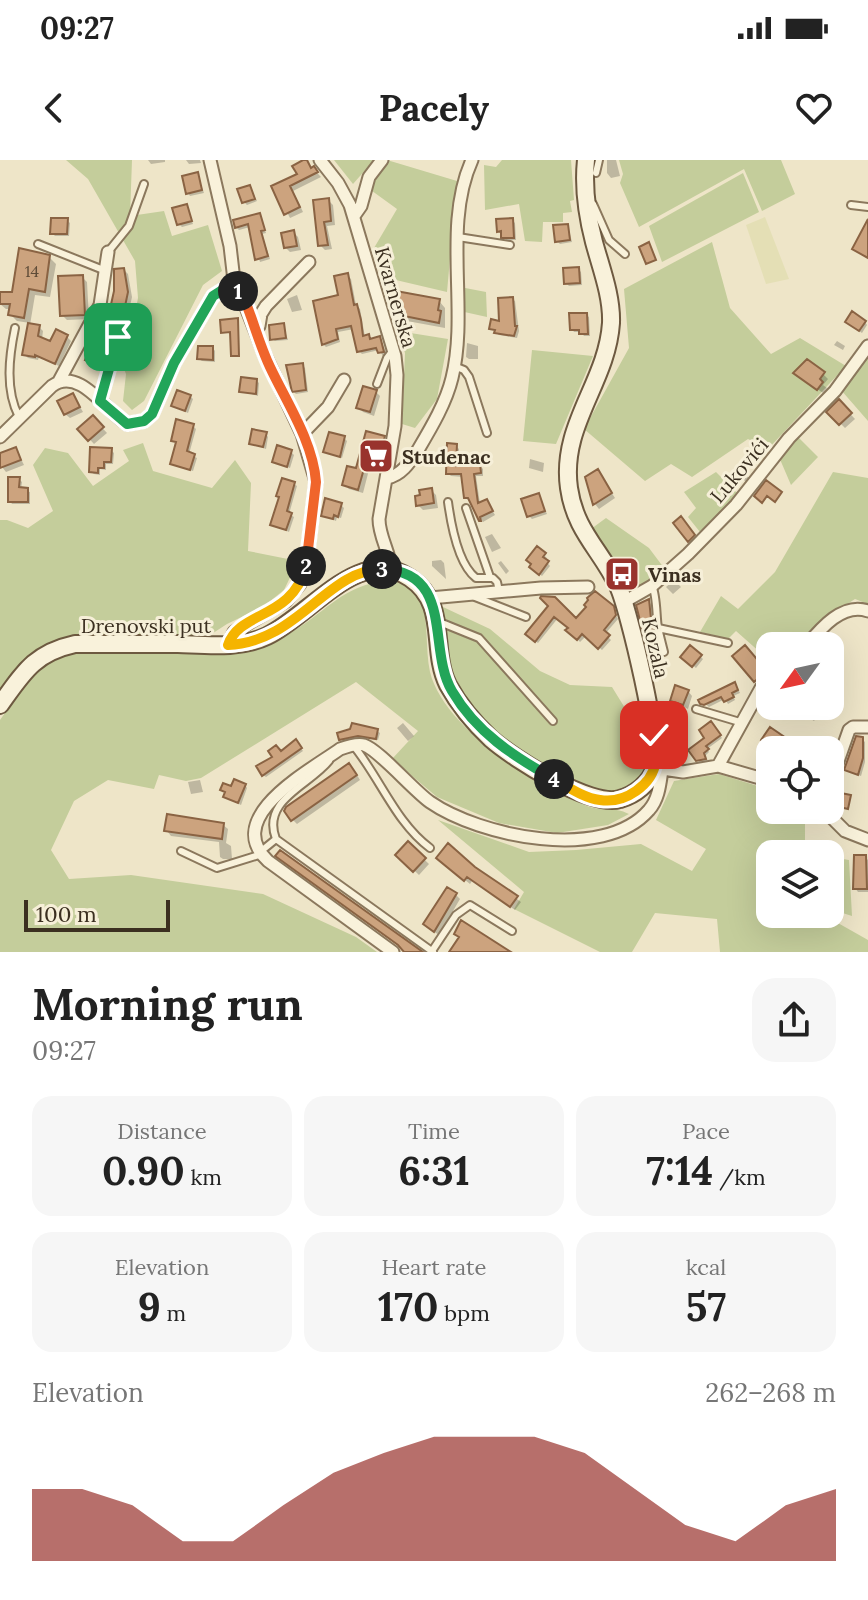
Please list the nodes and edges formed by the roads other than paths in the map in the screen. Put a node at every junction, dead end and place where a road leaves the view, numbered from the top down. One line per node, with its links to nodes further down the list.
1 (210, 160): 19 (street)
2 (320, 160): 11 (street, Kvarnerska)
3 (382, 160): 11 (street)
4 (472, 160): 12 (street)
5 (599, 160): 6 (lane)
6 (591, 166): 8 (main road, Kozala)
7 (144, 184): 15 (lane)
8 (586, 196): 16 (lane); 44 (main road, Kozala)
9 (851, 205): 10 (lane)
10 (868, 207)
11 (353, 222): 24 (street, Kvarnerska)
12 (458, 237): 14 (lane); 25 (street)
13 (38, 244): 18 (lane)
14 (510, 245)
15 (108, 252): 18 (street)
16 (625, 254)
17 (309, 262): 21 (street)
18 (106, 271): 27 (street)
19 (235, 289): 21 (street); 29 (street)
20 (15, 328): 30 (lane)
21 (254, 328): 32 (street)
22 (118, 337): 29 (lane)
23 (868, 346): 39 (street, Lukovići)
24 (393, 350): 28 (lane); 34 (street, Kvarnerska)
25 (454, 366): 31 (lane); 34 (street)
26 (344, 380): 32 (street)
27 (59, 381): 29 (street); 30 (street)
28 (377, 384)
29 (100, 401)
30 (19, 417): 33 (street)
31 (487, 433)
32 (302, 434): 51 (street)
33 (0, 437)
34 (387, 478): 37 (street, Kvarnerska)
35 (448, 502): 38 (lane)
36 (466, 508): 38 (lane)
37 (391, 569): 43 (main road); 51 (main road, Drenovski put)
38 (490, 577): 41 (lane)
39 (652, 586): 44 (street, Lukovići); 48 (lane)
40 (588, 587): 41 (street)
41 (499, 591): 42 (street)
42 (468, 593): 43 (street); 46 (lane)
43 (430, 598): 47 (main road)
44 (624, 602): 63 (main road, Kozala)
45 (868, 611): 49 (street)
46 (526, 617)
47 (437, 621): 56 (lane); 63 (main road)
48 (658, 628): 50 (lane); 52 (lane)
49 (821, 632)
50 (728, 643)
51 (228, 645): 54 (main road, Drenovski put)
52 (664, 652)
53 (756, 698): 57 (street)
54 (0, 705)
55 (696, 709): 57 (lane)
56 (553, 721)
57 (743, 723): 62 (street)
58 (868, 727): 59 (street)
59 (844, 744)
60 (353, 745): 61 (street); 63 (street); 68 (lane)
61 (331, 755): 66 (lane); 70 (street)
62 (718, 766): 63 (street); 64 (street)
63 (658, 769)
64 (756, 777)
65 (838, 824): 67 (street)
66 (276, 839): 70 (lane); 73 (lane)
67 (868, 840)
68 (430, 848)
69 (181, 851): 70 (lane)
70 (261, 853): 72 (street)
71 (512, 931): 73 (lane)
72 (393, 952)
73 (433, 952)

